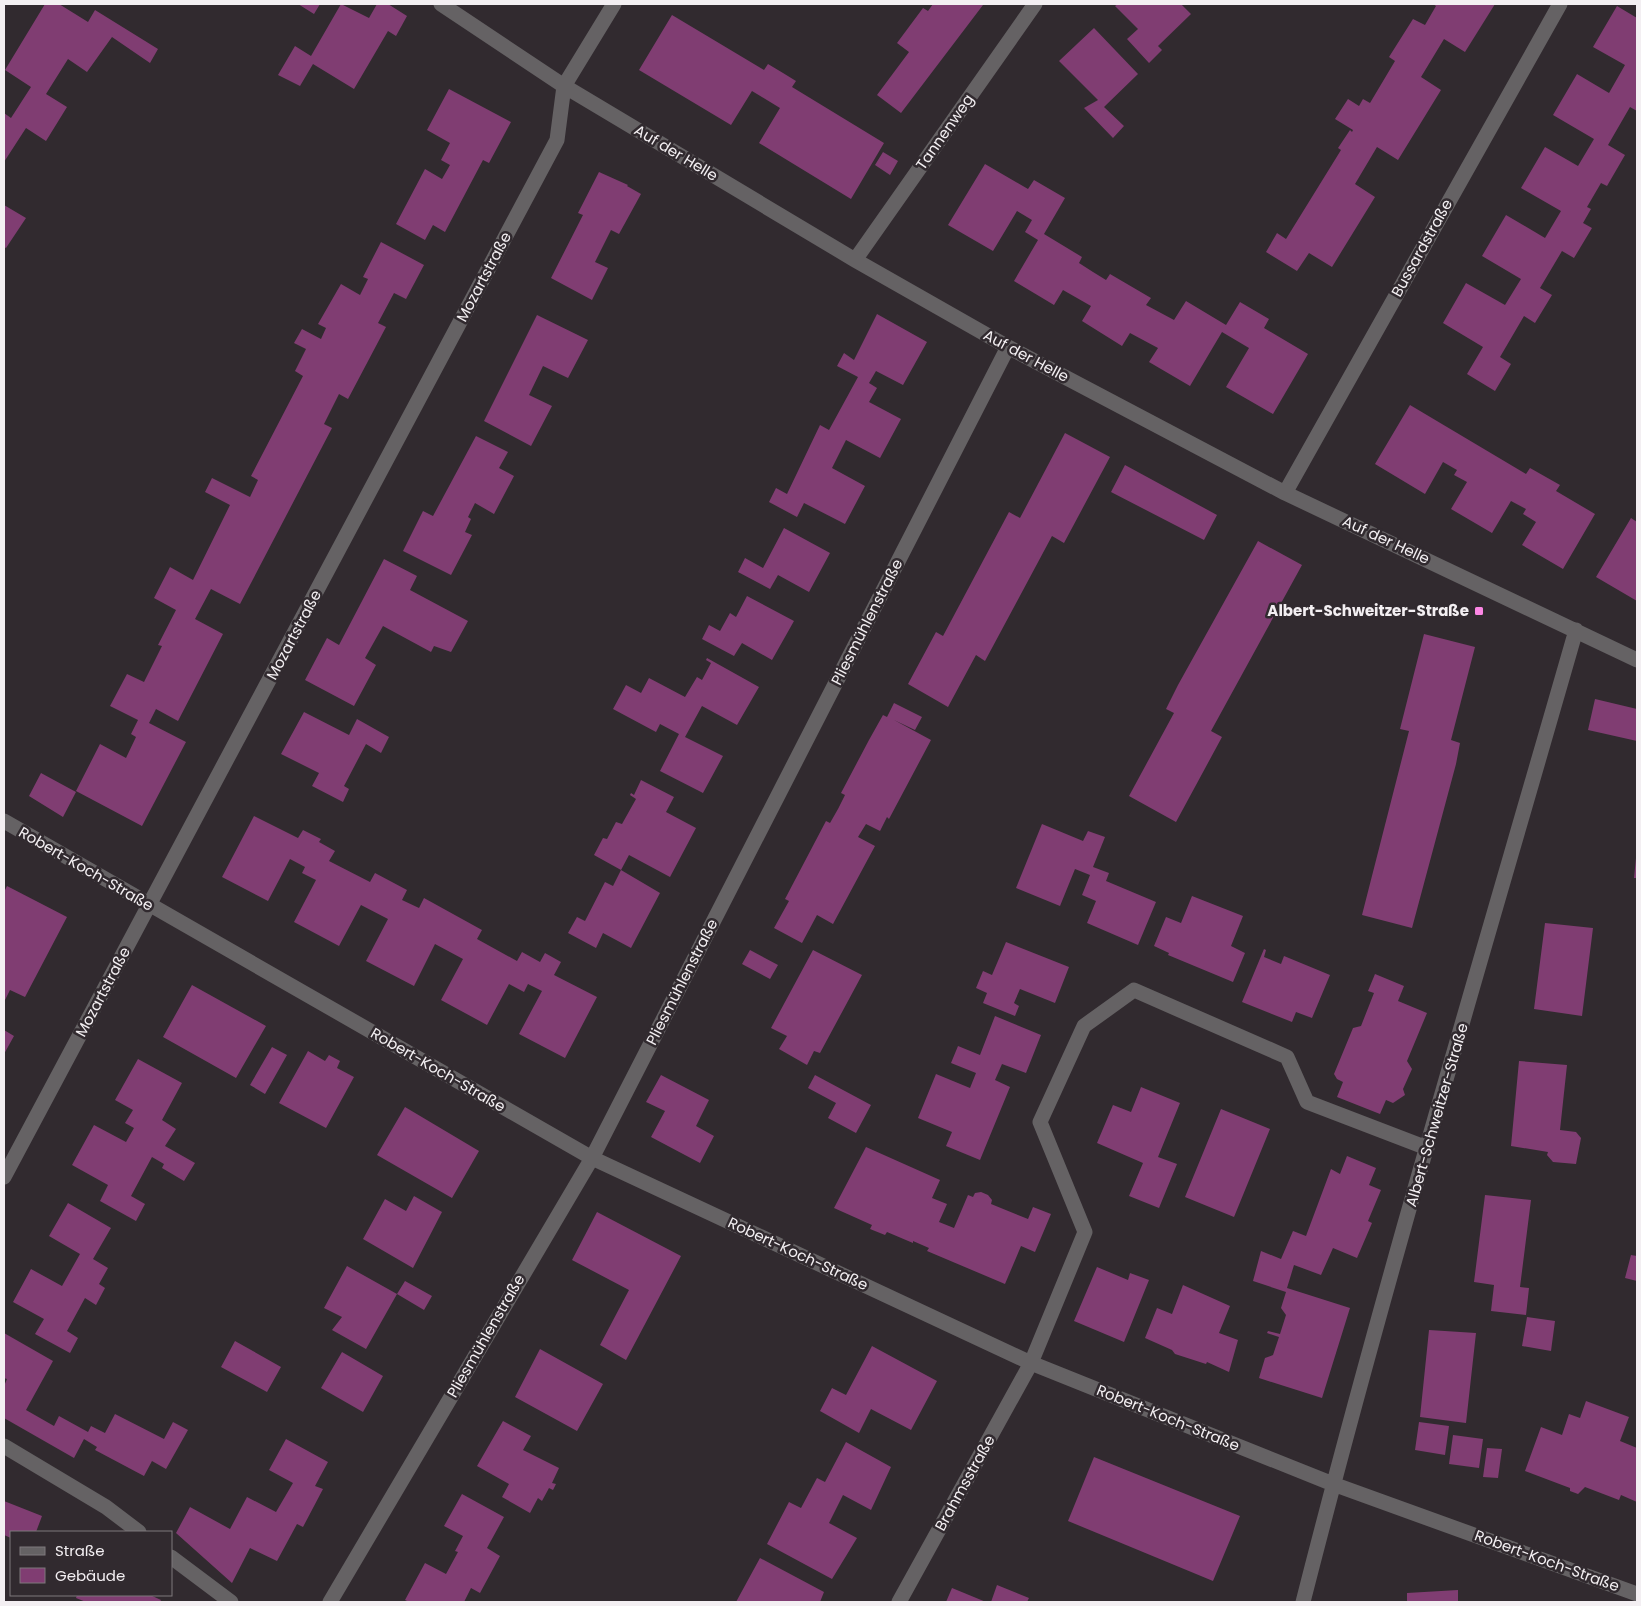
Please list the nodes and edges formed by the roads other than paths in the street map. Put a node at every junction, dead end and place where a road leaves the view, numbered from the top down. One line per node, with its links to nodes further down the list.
1 (441, 4): 5 (street, Auf der Helle)
2 (614, 4): 5 (street)
3 (1035, 4): 6 (street, Tannenweg)
4 (1560, 4): 8 (street, Bussardstraße)
5 (564, 86): 6 (street, Auf der Helle); 12 (street, Mozartstraße)
6 (855, 260): 7 (street, Auf der Helle)
7 (1008, 347): 8 (street, Auf der Helle); 14 (street, Pliesmühlenstraße)
8 (1285, 493): 9 (street, Auf der Helle)
9 (1576, 630): 10 (street, Auf der Helle); 13 (street, Albert-Schweitzer-Straße)
10 (1637, 660)
11 (4, 821): 12 (street, Robert-Koch-Straße)
12 (150, 906): 14 (street, Robert-Koch-Straße); 15 (street, Mozartstraße)
13 (1427, 1148): 16 (street, Brahmsstraße); 18 (street, Albert-Schweitzer-Straße)
14 (592, 1158): 16 (street, Robert-Koch-Straße); 23 (street, Pliesmühlenstraße)
15 (4, 1177)
16 (1031, 1364): 18 (street, Robert-Koch-Straße); 24 (street, Brahmsstraße)
17 (4, 1446): 19 (street)
18 (1333, 1484): 21 (street, Robert-Koch-Straße); 25 (street, Albert-Schweitzer-Straße)
19 (138, 1531)
20 (172, 1558): 22 (street)
21 (1637, 1594)
22 (231, 1602)
23 (330, 1602)
24 (899, 1602)
25 (1303, 1602)

